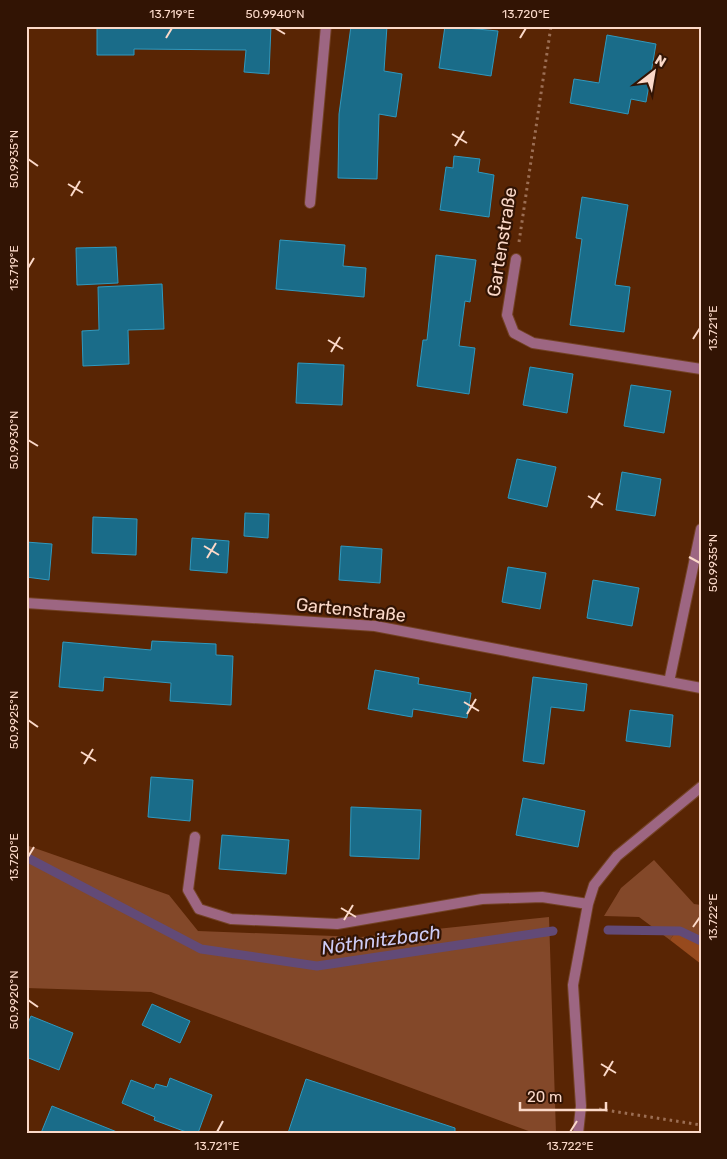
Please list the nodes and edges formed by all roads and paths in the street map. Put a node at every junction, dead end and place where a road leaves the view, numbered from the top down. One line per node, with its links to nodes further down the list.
1 (326, 26): 3 (street)
2 (551, 26): 4 (path, Gartenstraße)
3 (310, 203)
4 (516, 259): 5 (street, Gartenstraße)
5 (701, 369)
6 (701, 529): 8 (street)
7 (26, 603): 8 (street, Gartenstraße)
8 (669, 682): 9 (street, Gartenstraße)
9 (701, 688)
10 (701, 787): 12 (street)
11 (195, 837): 12 (street)
12 (588, 904): 13 (street)
13 (581, 1106): 14 (path); 15 (street)
14 (701, 1125)
15 (578, 1133)

